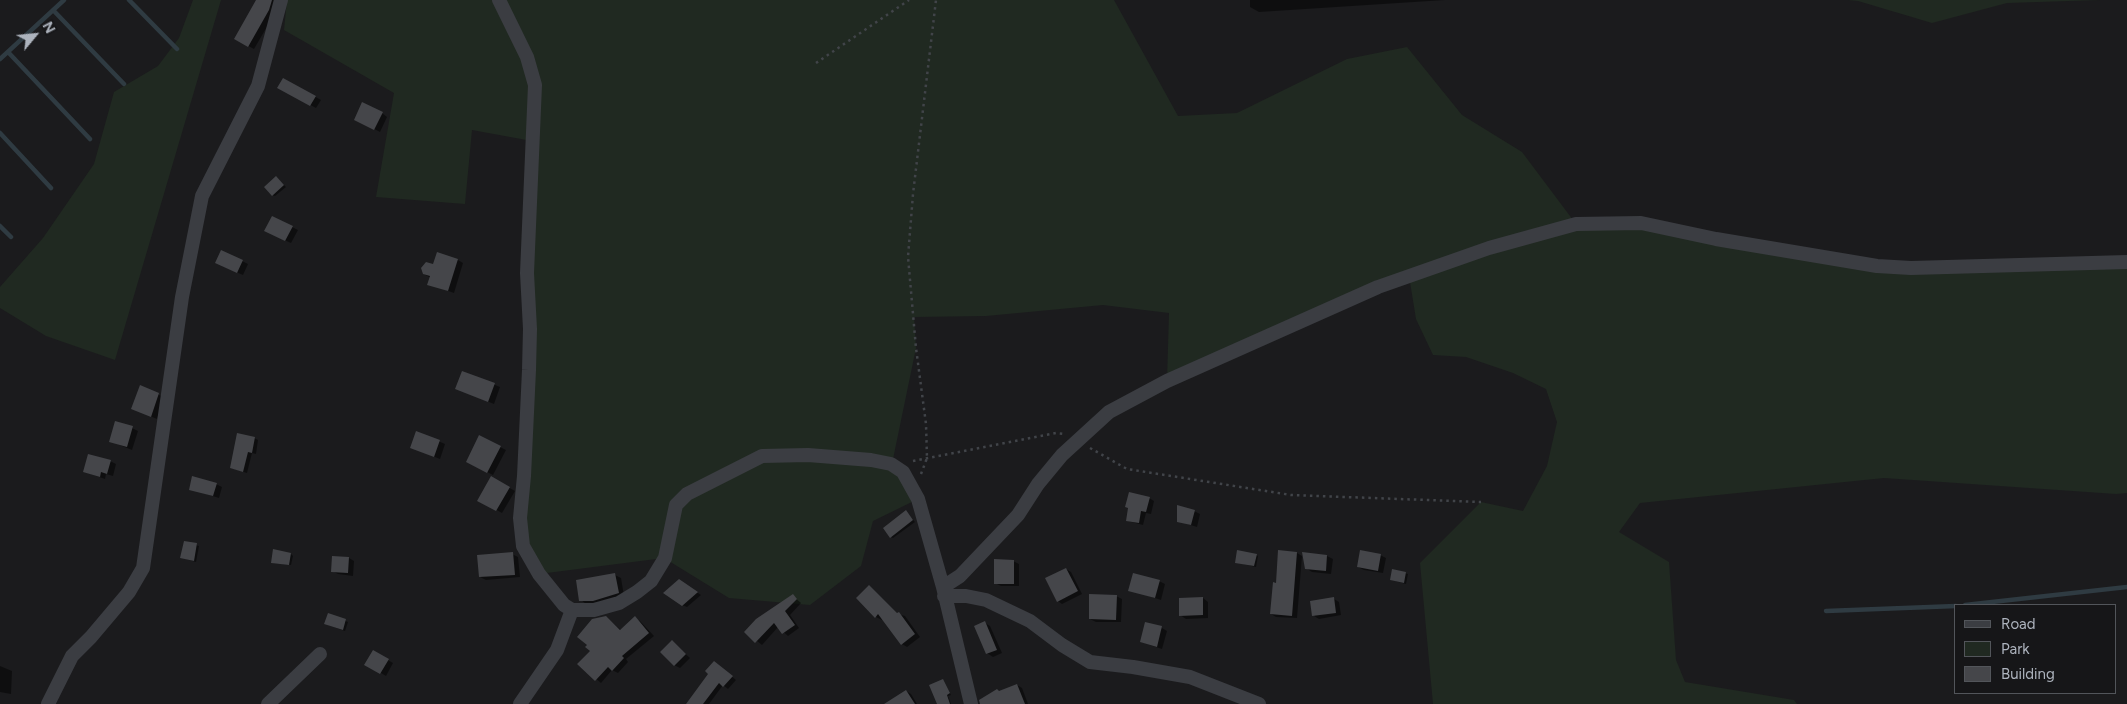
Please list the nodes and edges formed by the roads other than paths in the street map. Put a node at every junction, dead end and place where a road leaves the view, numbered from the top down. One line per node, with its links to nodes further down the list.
1 (281, 0): 7 (street)
2 (500, 0): 5 (street)
3 (2127, 262): 4 (street)
4 (943, 591): 5 (street); 10 (street); 11 (street)
5 (572, 610): 9 (street)
6 (320, 654): 8 (street)
7 (48, 704)
8 (268, 704)
9 (520, 704)
10 (971, 704)
11 (1259, 704)

